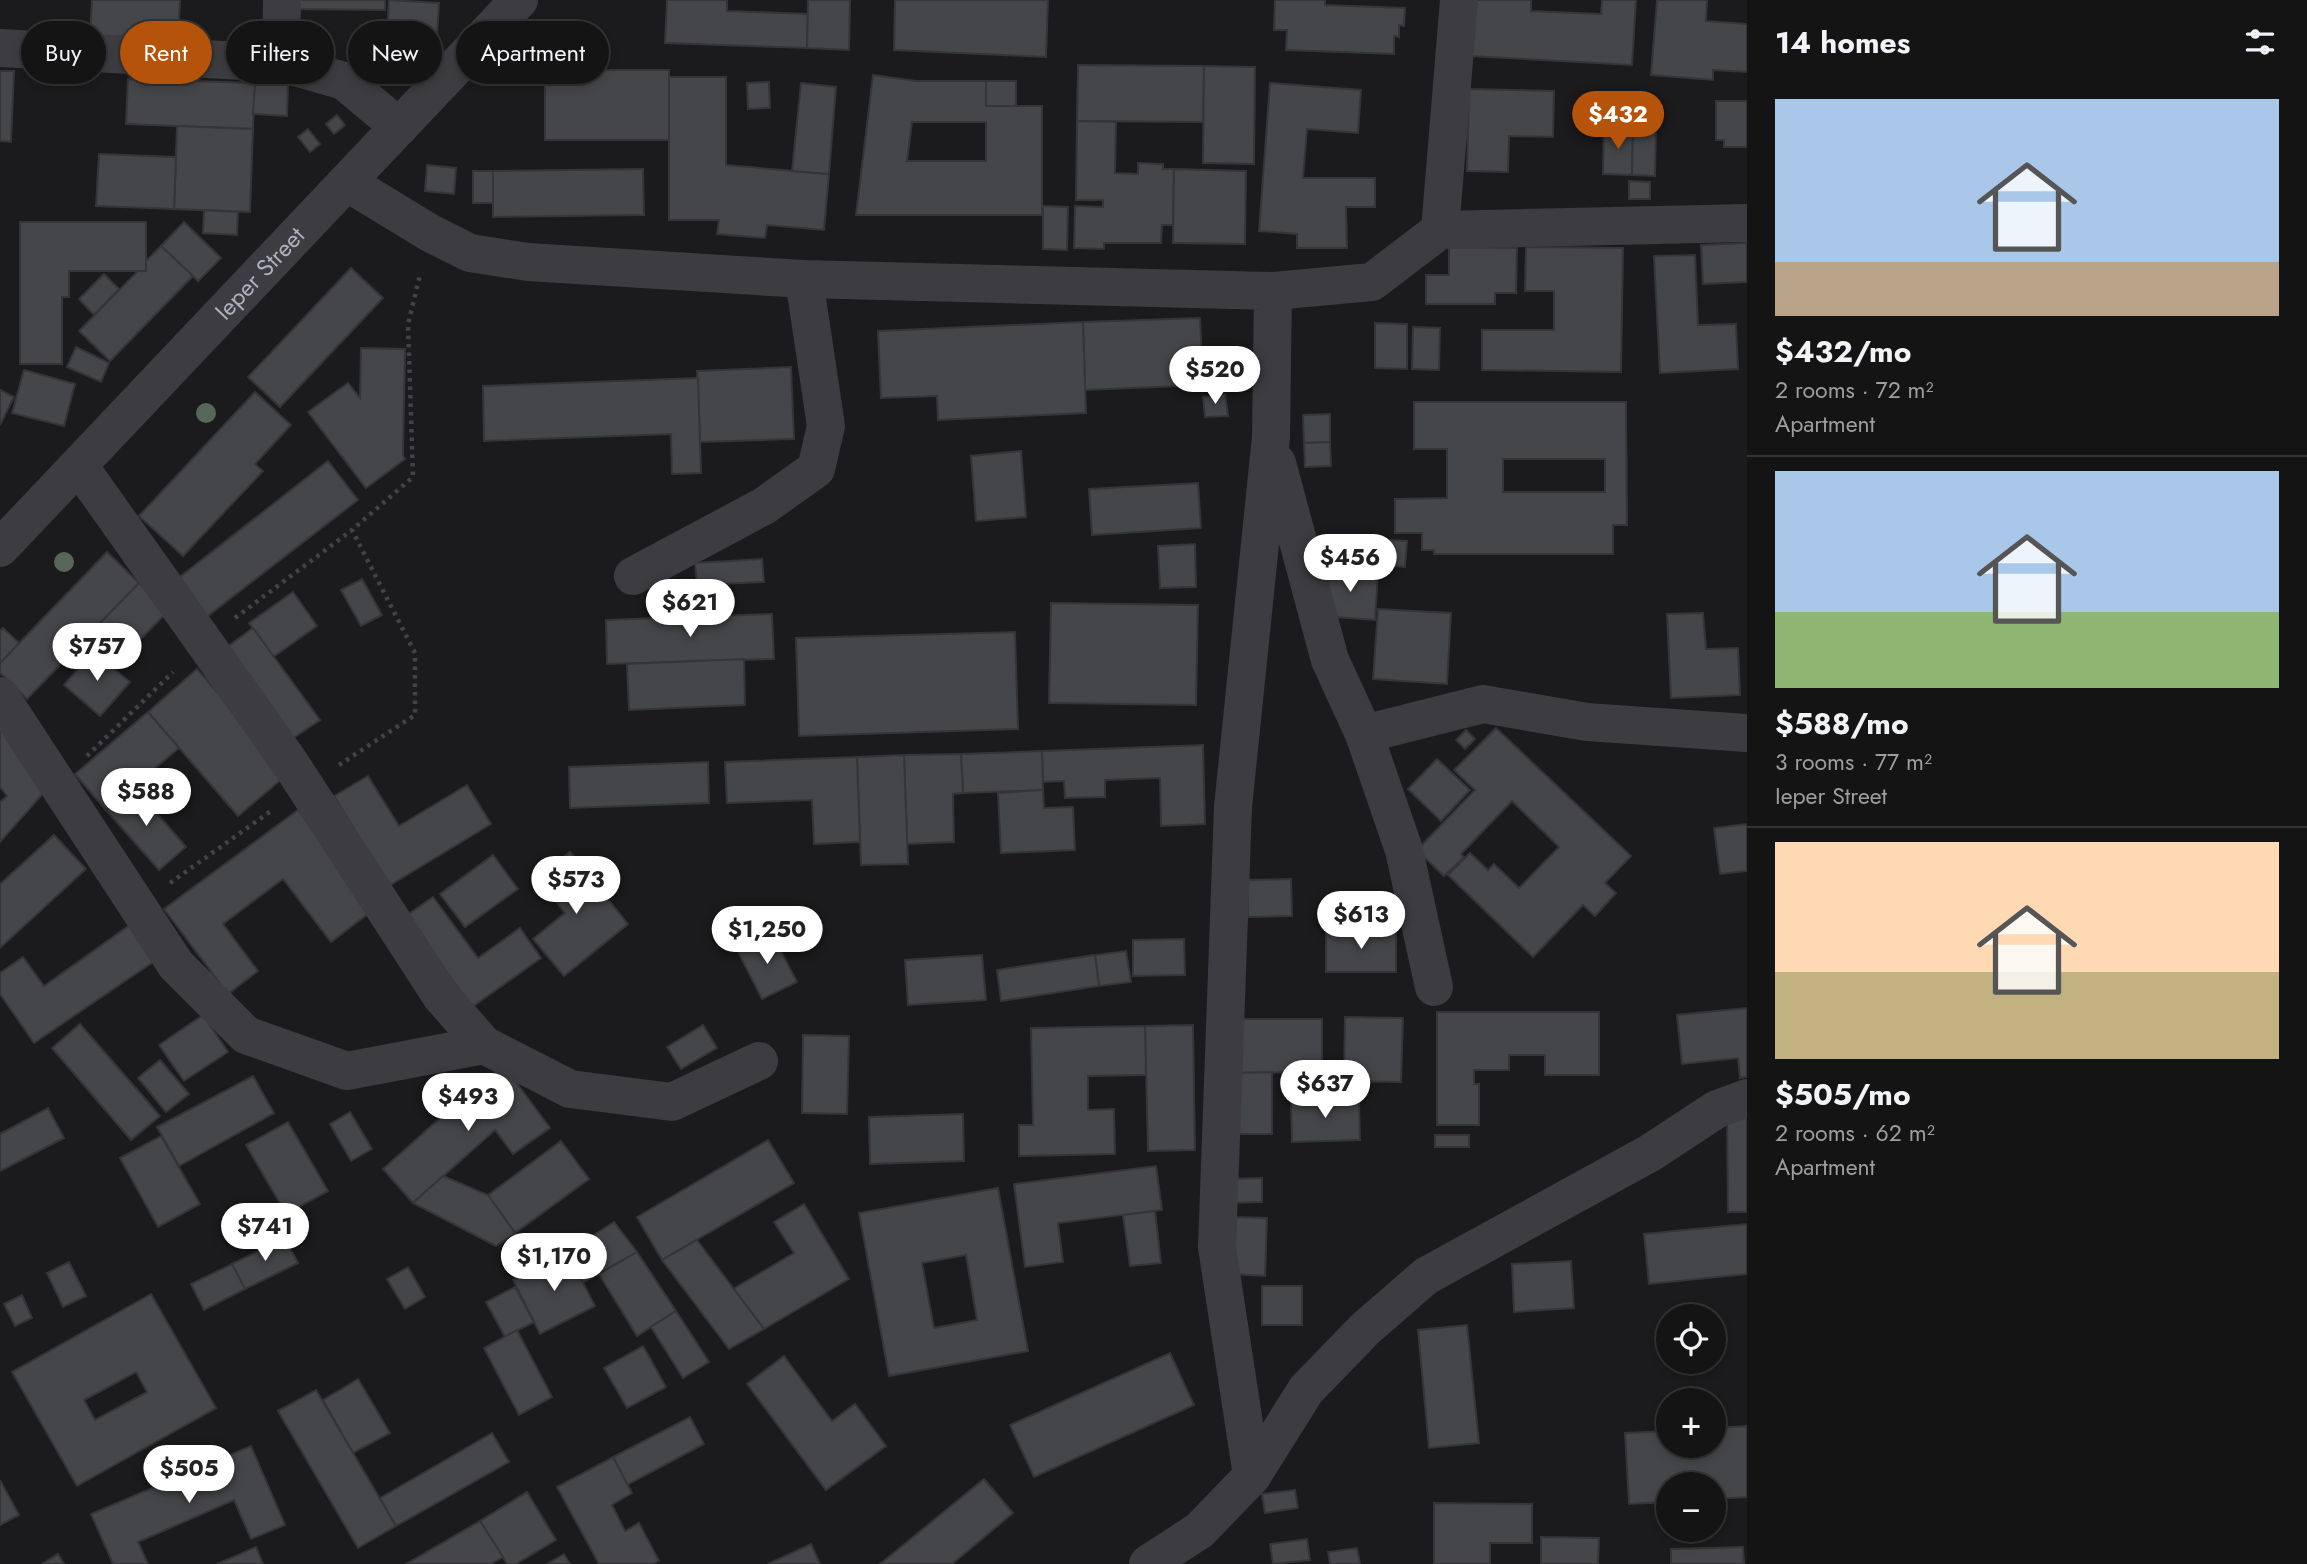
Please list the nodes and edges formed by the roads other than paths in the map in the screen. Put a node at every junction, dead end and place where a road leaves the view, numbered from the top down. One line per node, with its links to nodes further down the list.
1 (282, 0): 4 (street)
2 (519, 0): 8 (street, Ieper Street)
3 (1459, 0): 11 (street)
4 (282, 21)
5 (0, 48): 6 (street)
6 (226, 59)
7 (334, 78): 8 (street)
8 (399, 127): 9 (street, Ieper Street)
9 (348, 183): 12 (street); 15 (street, Ieper Street)
10 (1747, 223): 11 (street)
11 (1440, 230): 13 (street)
12 (804, 279): 13 (street); 17 (street)
13 (1273, 292): 14 (street)
14 (1271, 437): 20 (street); 25 (street)
15 (79, 466): 16 (street, Ieper Street); 22 (street)
16 (0, 548)
17 (633, 576)
18 (0, 696): 22 (street)
19 (1747, 733): 20 (street)
20 (1364, 734): 21 (street)
21 (1434, 987)
22 (484, 1045): 23 (street)
23 (759, 1061)
24 (1747, 1098): 25 (street)
25 (1252, 1476): 26 (street)
26 (1148, 1564)

